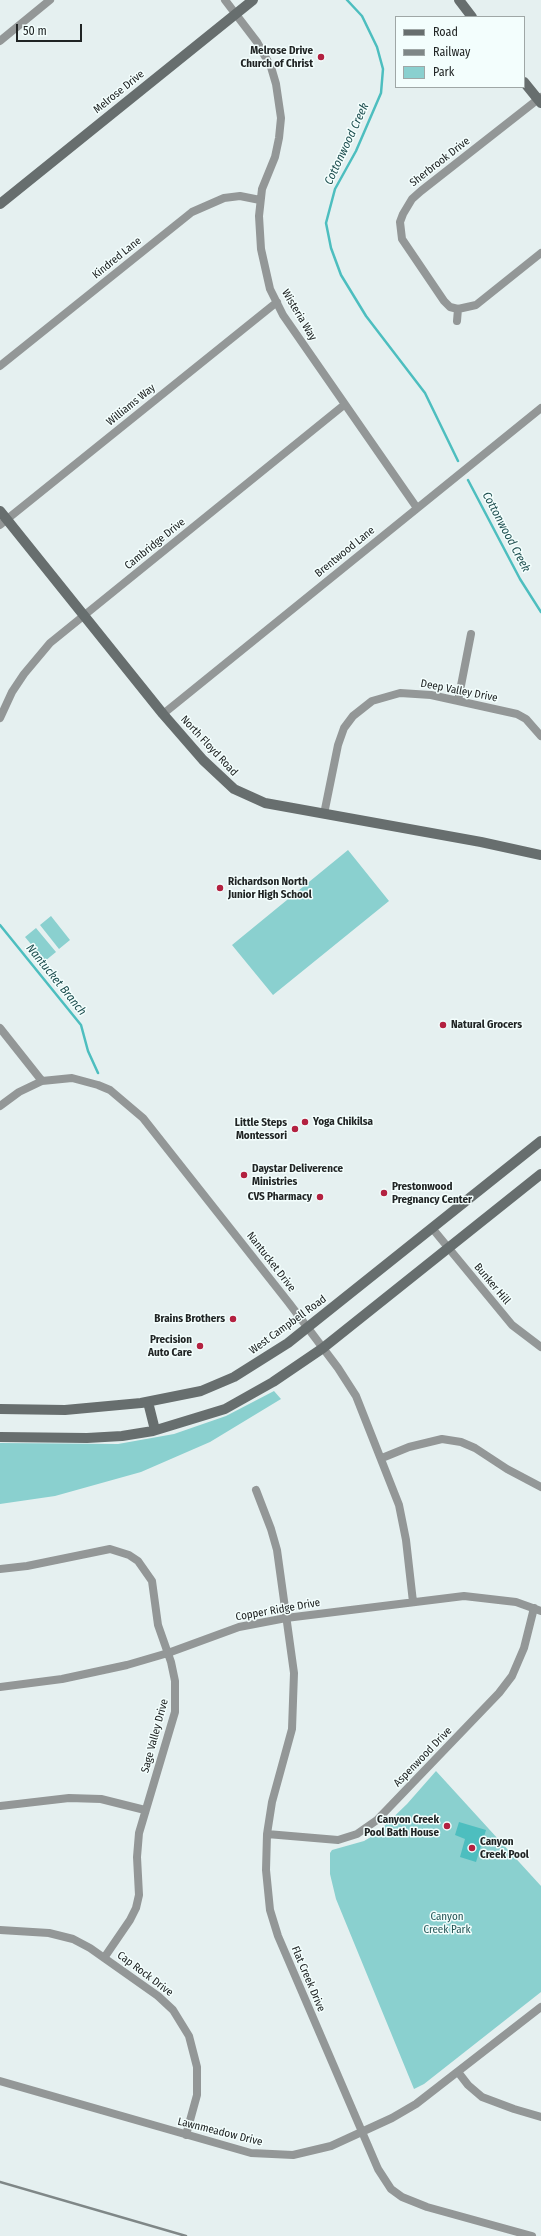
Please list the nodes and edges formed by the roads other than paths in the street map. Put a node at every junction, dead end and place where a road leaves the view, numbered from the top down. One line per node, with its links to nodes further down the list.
1 (50, 0): 7 (street)
2 (225, 0): 5 (street, Wisteria Way)
3 (253, 0): 5 (main road, Melrose Drive)
4 (462, 1): 6 (main road)
5 (236, 14): 10 (street, Wisteria Way); 11 (main road, Melrose Drive)
6 (471, 16)
7 (0, 41)
8 (525, 83): 9 (main road)
9 (540, 100): 14 (street, Sherbrook Drive)
10 (260, 200): 13 (street, Wisteria Way); 16 (street, Kindred Lane)
11 (0, 204)
12 (541, 253): 14 (street)
13 (277, 302): 17 (street, Wisteria Way); 21 (street, Williams Way)
14 (458, 309): 15 (street)
15 (457, 321)
16 (0, 366)
17 (344, 405): 19 (street, Wisteria Way); 22 (street, Cambridge Drive)
18 (541, 408): 19 (street, Brentwood Lane)
19 (417, 508): 25 (street, Brentwood Lane)
20 (0, 511): 21 (main road, North Floyd Road)
21 (4, 522): 22 (main road, North Floyd Road)
22 (84, 616): 25 (main road, North Floyd Road); 26 (street, Cambridge Drive)
23 (471, 634): 24 (street)
24 (458, 701): 27 (street, Deep Valley Drive); 28 (street, Deep Valley Drive)
25 (163, 714): 28 (main road, North Floyd Road)
26 (0, 718)
27 (541, 736)
28 (324, 814): 29 (main road, North Floyd Road)
29 (541, 855)
30 (0, 1028): 31 (street)
31 (42, 1081): 32 (street, Nantucket Drive); 37 (street, Nantucket Drive)
32 (0, 1106)
33 (541, 1141): 35 (main road, West Campbell Road)
34 (541, 1174): 36 (main road)
35 (432, 1228): 36 (street, Bunker Hill); 37 (main road, West Campbell Road)
36 (448, 1248): 38 (street, Bunker Hill); 39 (main road)
37 (307, 1328): 39 (street, Nantucket Drive); 40 (main road, West Campbell Road)
38 (541, 1347)
39 (323, 1348): 42 (main road); 44 (street, Nantucket Drive)
40 (148, 1402): 41 (main road, West Campbell Road); 42 (main road)
41 (0, 1408)
42 (155, 1430): 43 (main road)
43 (0, 1437)
44 (382, 1458): 45 (street); 48 (street, Nantucket Drive)
45 (541, 1487)
46 (256, 1490): 50 (street, Flat Creek Drive)
47 (0, 1569): 51 (street, Sage Valley Drive)
48 (413, 1602): 49 (street, Copper Ridge Drive); 50 (street, Copper Ridge Drive)
49 (537, 1609): 55 (street, Aspenwood Drive)
50 (286, 1618): 51 (street, Copper Ridge Drive); 55 (street, Flat Creek Drive)
51 (168, 1653): 52 (street, Copper Ridge Drive); 54 (street, Sage Valley Drive)
52 (0, 1688)
53 (0, 1806): 54 (street)
54 (145, 1810): 57 (street, Sage Valley Drive)
55 (267, 1834): 62 (street, Flat Creek Drive)
56 (0, 1930): 57 (street, Cap Rock Drive)
57 (104, 1958): 63 (street, Cap Rock Drive)
58 (541, 2007): 59 (street, Lawnmeadow Drive)
59 (458, 2072): 61 (street); 62 (street, Lawnmeadow Drive)
60 (0, 2081): 63 (street, Lawnmeadow Drive)
61 (541, 2117)
62 (362, 2133): 63 (street, Lawnmeadow Drive); 64 (street, Flat Creek Drive)
63 (186, 2135)
64 (532, 2236)

